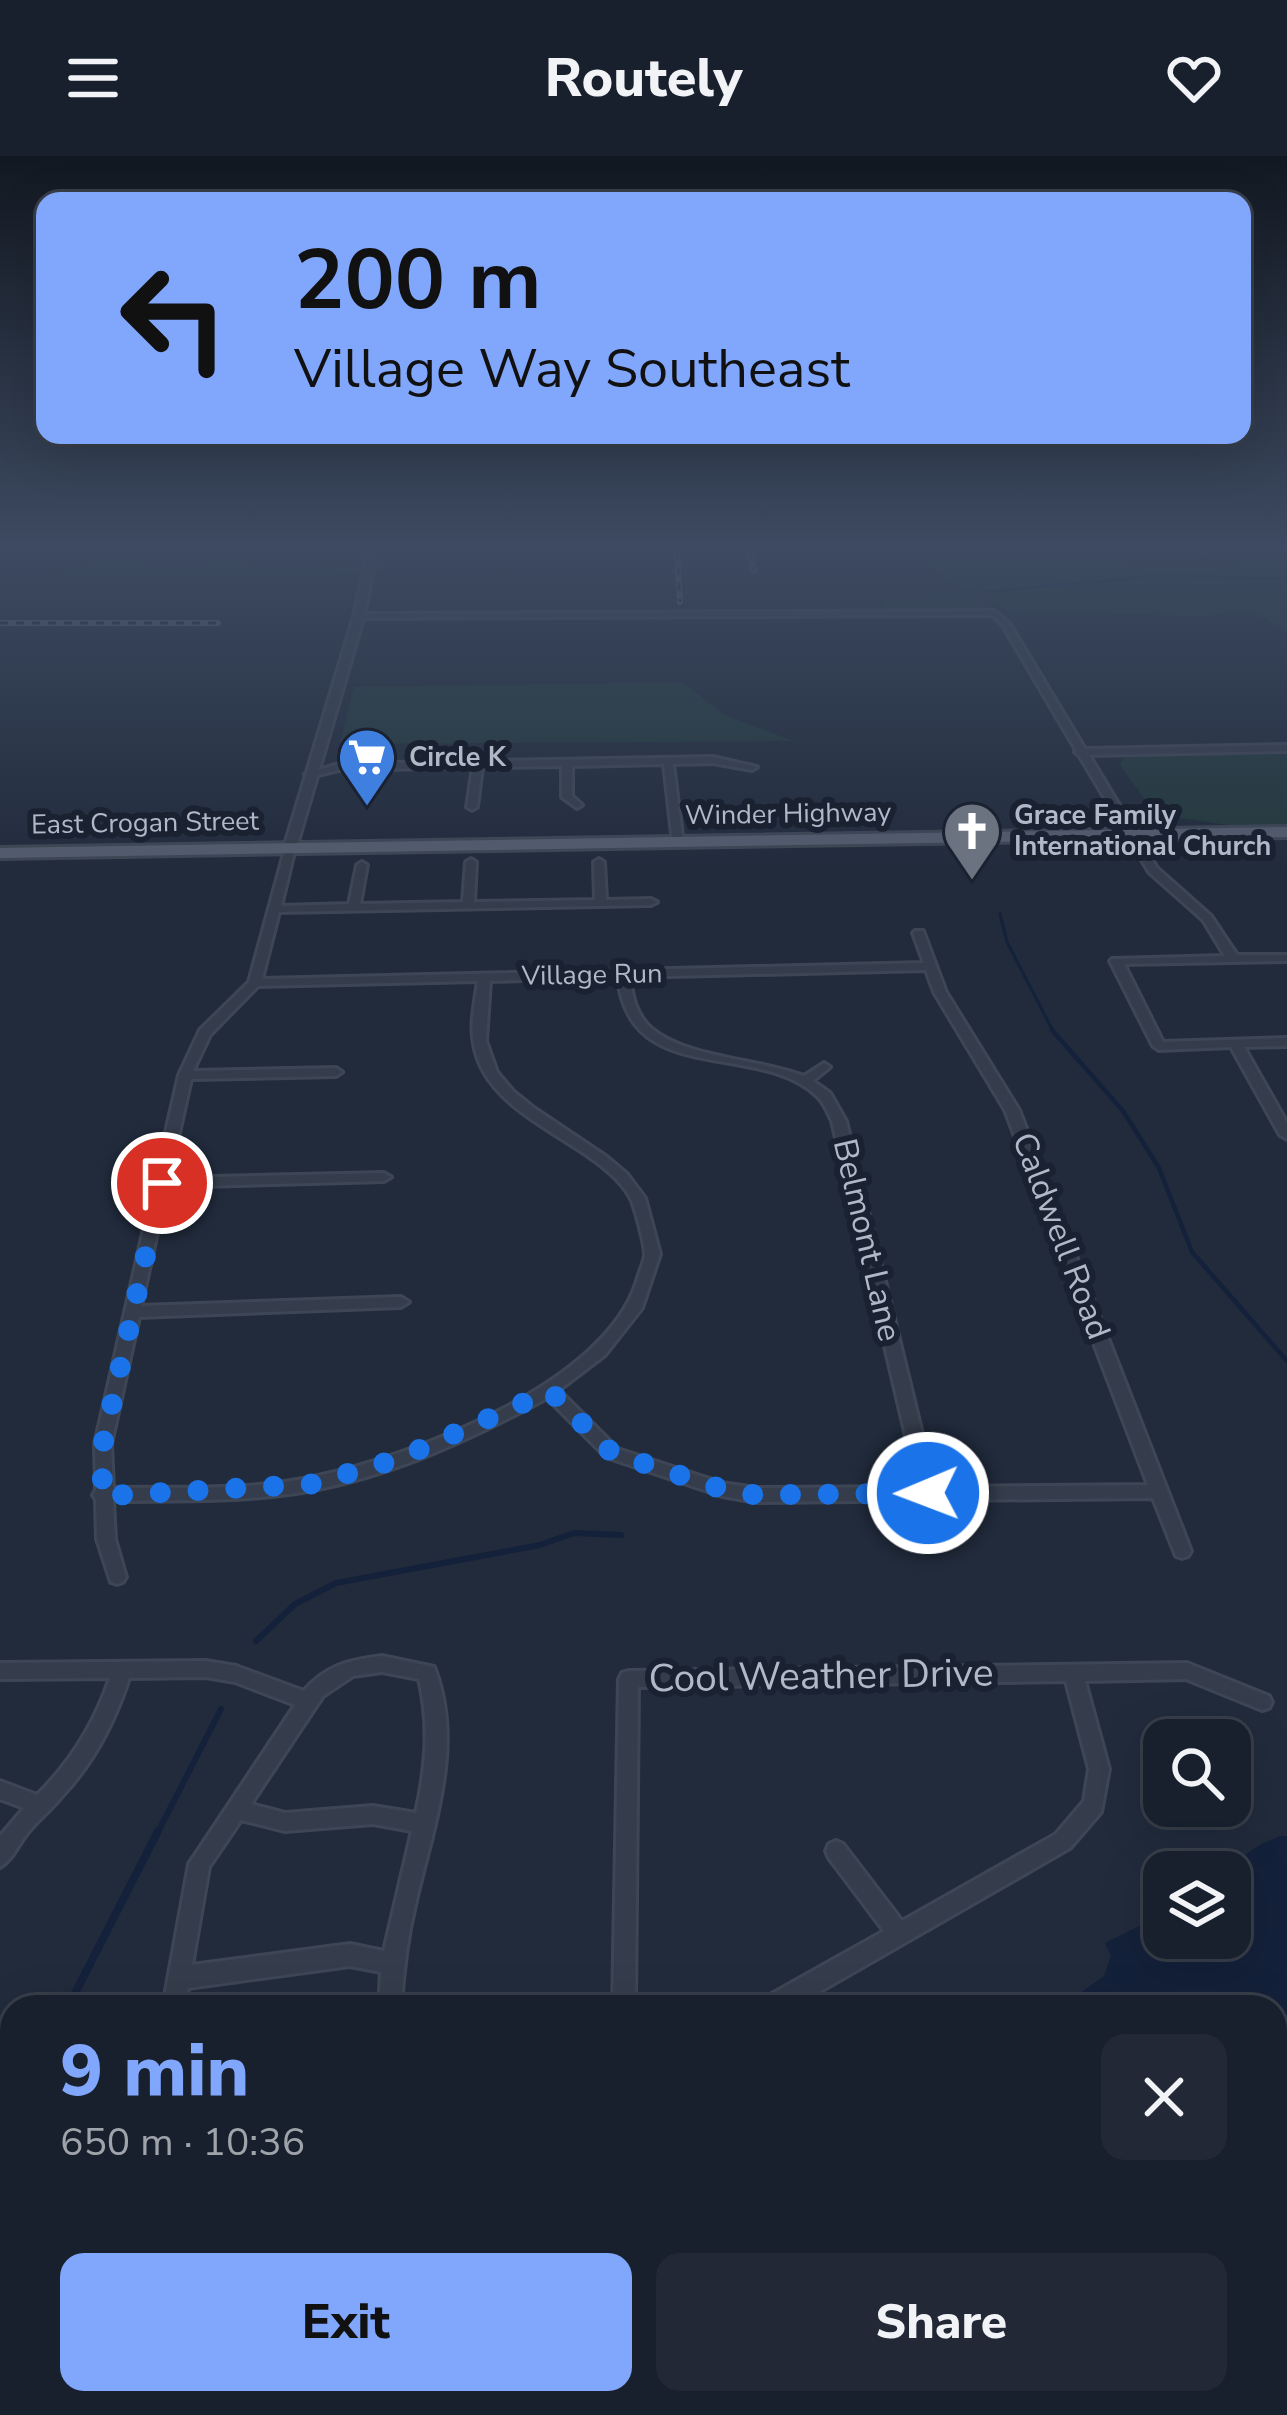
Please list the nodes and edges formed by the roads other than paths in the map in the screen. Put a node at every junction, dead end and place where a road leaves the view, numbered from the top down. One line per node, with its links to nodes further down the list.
1 (347, 656): 5 (street)
2 (1024, 656): 4 (street)
3 (1287, 748): 4 (street)
4 (1080, 752): 15 (street)
5 (315, 759): 9 (street); 11 (street)
6 (668, 761): 7 (street); 10 (street); 16 (street)
7 (567, 763): 8 (street); 12 (street)
8 (478, 764): 9 (street); 13 (street)
9 (338, 767): 11 (street)
10 (752, 767)
11 (310, 775): 17 (street)
12 (578, 805)
13 (472, 807)
14 (1287, 832): 15 (main road, Winder Highway)
15 (1130, 835): 16 (main road, Winder Highway); 29 (street)
16 (678, 843): 17 (main road, Winder Highway)
17 (290, 848): 18 (main road, East Crogan Street); 26 (street)
18 (0, 854)
19 (471, 862): 24 (street)
20 (599, 862): 23 (street)
21 (362, 865): 25 (street)
22 (651, 902): 23 (street)
23 (601, 903): 24 (street)
24 (468, 905): 25 (street)
25 (354, 908): 26 (street)
26 (275, 909): 33 (street)
27 (919, 933): 30 (street, Caldwell Road)
28 (1287, 958): 29 (street)
29 (1233, 959): 35 (street)
30 (928, 967): 31 (street, Village Run); 46 (street, Caldwell Road)
31 (623, 974): 32 (street, Village Run); 39 (street)
32 (484, 978): 33 (street, Village Run); 45 (street)
33 (255, 983): 38 (street)
34 (1287, 1042): 35 (street)
35 (1235, 1043): 40 (street)
36 (824, 1067): 39 (street)
37 (335, 1072): 38 (street)
38 (185, 1076): 42 (street)
39 (805, 1081): 47 (street, Belmont Lane)
40 (1287, 1135)
41 (384, 1177): 42 (street)
42 (162, 1183): 44 (street)
43 (401, 1302): 44 (street)
44 (133, 1312): 48 (street)
45 (550, 1391): 47 (street); 48 (street)
46 (1157, 1490): 47 (street); 49 (street, Caldwell Road)
47 (928, 1493)
48 (102, 1496): 50 (street)
49 (1181, 1551)
50 (117, 1577)
51 (122, 1670): 52 (street); 54 (street); 57 (street)
52 (0, 1672)
53 (1073, 1673): 55 (street, Cool Weather Drive); 62 (street); 67 (street, Cool Weather Drive)
54 (310, 1702): 58 (street); 59 (street)
55 (1262, 1702)
56 (0, 1790): 57 (street)
57 (40, 1805): 61 (street)
58 (236, 1809): 59 (street); 64 (street)
59 (425, 1824): 63 (street)
60 (836, 1851): 62 (street)
61 (0, 1857)
62 (899, 1934): 68 (street)
63 (389, 1963): 64 (street); 66 (street)
64 (180, 1978): 65 (street)
65 (176, 1995)
66 (390, 1995)
67 (624, 1995)
68 (792, 1995)

